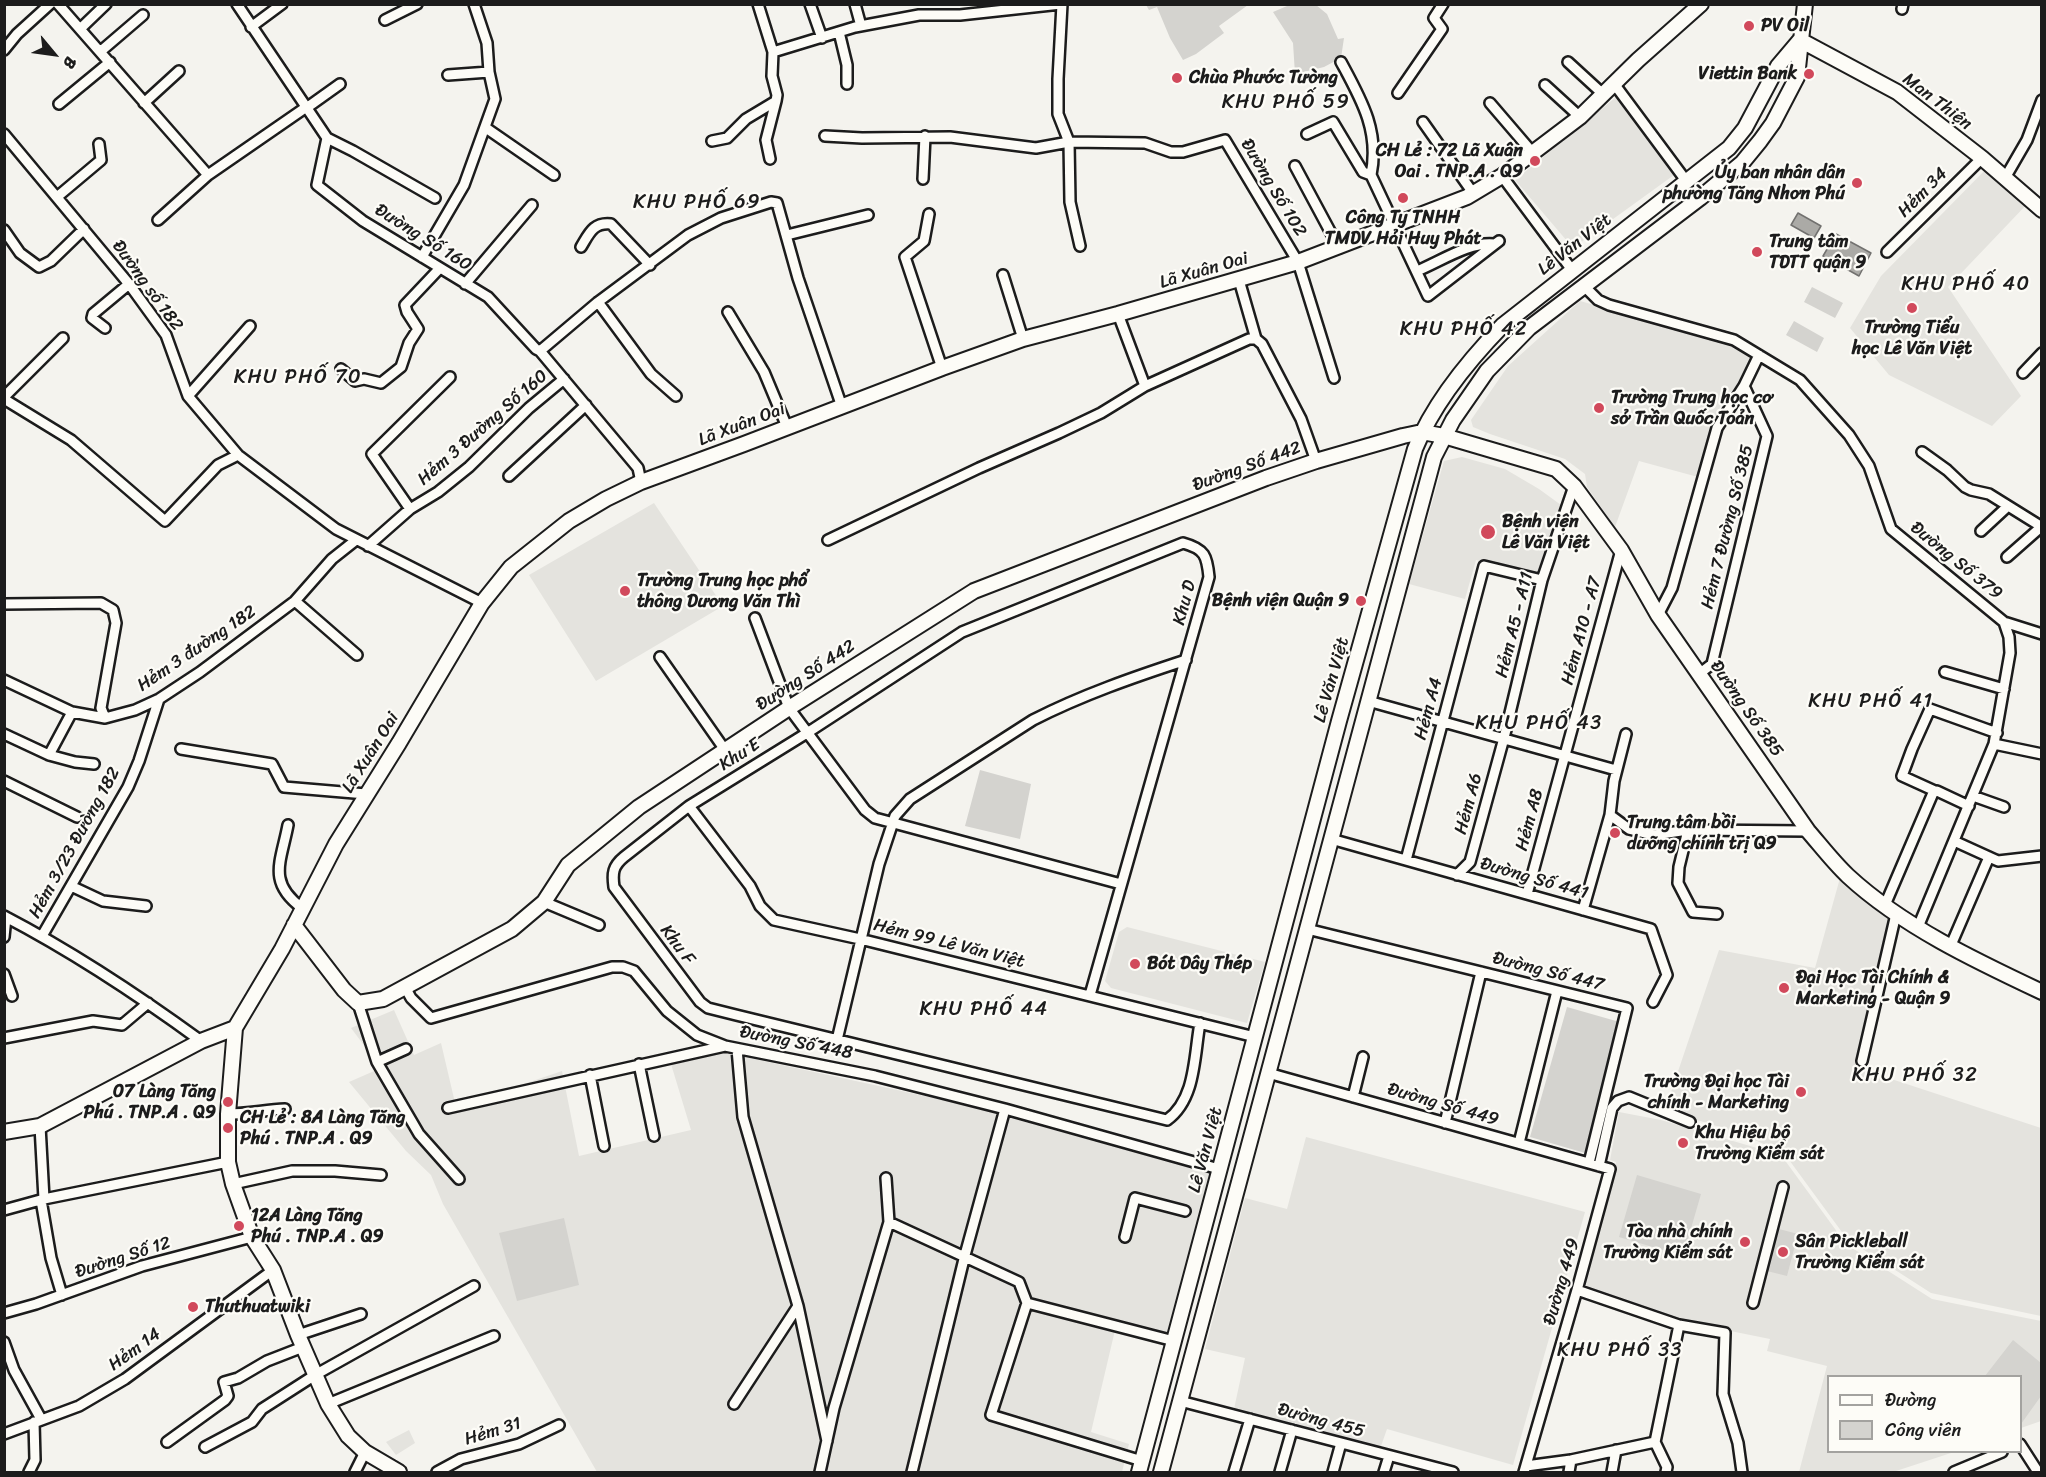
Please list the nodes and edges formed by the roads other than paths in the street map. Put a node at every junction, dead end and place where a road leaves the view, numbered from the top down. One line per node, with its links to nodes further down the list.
1 (50, 4): 25 (street)
2 (58, 4): 21 (street)
3 (106, 4): 21 (street)
4 (237, 4): 20 (street)
5 (282, 4): 20 (street)
6 (417, 4): 18 (street)
7 (474, 4): 32 (street)
8 (758, 4): 27 (street)
9 (810, 4): 23 (street)
10 (855, 4): 19 (street)
11 (946, 4): 17 (street)
12 (1061, 4): 17 (street); 55 (street)
13 (1443, 4): 38 (street)
14 (1701, 4): 37 (main road, Lã Xuân Oai)
15 (1805, 4): 24 (main road, Lê Văn Việt)
16 (143, 15): 26 (street)
17 (948, 15): 19 (street)
18 (385, 20)
19 (861, 26): 22 (street)
20 (251, 27): 45 (street)
21 (80, 29): 26 (street)
22 (839, 32): 23 (street); 35 (street)
23 (822, 38): 27 (street)
24 (1800, 40): 58 (main road, Man Thiện); 67 (main road, Lê Văn Việt); 71 (main road, Lê Văn Việt)
25 (4, 50)
26 (101, 51): 28 (street)
27 (772, 52): 41 (street)
28 (110, 62): 42 (street); 44 (street)
29 (1341, 62): 63 (street)
30 (1568, 62): 39 (street)
31 (178, 71): 42 (street)
32 (489, 72): 33 (street); 48 (street)
33 (448, 75)
34 (340, 84): 45 (street)
35 (847, 84)
36 (1545, 85): 46 (street)
37 (1615, 85): 39 (main road, Lã Xuân Oai); 67 (street)
38 (1398, 93)
39 (1604, 95): 46 (main road, Lã Xuân Oai)
40 (2042, 100): 65 (street)
41 (776, 101): 54 (street); 59 (street)
42 (144, 103): 61 (street)
43 (1490, 103): 57 (street)
44 (59, 104)
45 (305, 109): 53 (street); 61 (street)
46 (1580, 117): 57 (main road, Lã Xuân Oai)
47 (1423, 122): 68 (street)
48 (486, 128): 62 (street); 85 (street)
49 (4, 134): 69 (street, Đường số 182)
50 (1307, 134): 63 (street)
51 (825, 136): 52 (street)
52 (925, 136): 55 (street); 66 (street)
53 (327, 138): 70 (street); 85 (street, Đường Số 160)
54 (712, 141)
55 (1069, 142): 81 (street); 86 (street, Đường Số 102)
56 (99, 144): 69 (street)
57 (1532, 152): 64 (main road, Lã Xuân Oai)
58 (1982, 158): 65 (main road, Man Thiện); 84 (street, Hẻm 34)
59 (770, 159)
60 (1295, 166): 83 (street)
61 (208, 175): 76 (street)
62 (554, 175)
63 (1371, 175): 77 (street)
64 (1502, 176): 68 (main road, Lã Xuân Oai); 89 (street)
65 (2005, 178): 73 (main road, Man Thiện)
66 (923, 179)
67 (1687, 182): 71 (main road); 89 (main road, Lê Văn Việt)
68 (1473, 193): 77 (main road, Lã Xuân Oai)
69 (57, 197): 78 (street, Đường số 182)
70 (435, 198)
71 (1700, 198): 95 (main road, Lê Văn Việt)
72 (532, 205): 94 (street)
73 (2042, 210)
74 (929, 214): 107 (street)
75 (868, 215): 80 (street)
76 (158, 220)
77 (1394, 225): 83 (main road, Lã Xuân Oai); 90 (street)
78 (84, 229): 79 (street); 93 (street, Đường số 182)
79 (4, 230)
80 (787, 235): 87 (street); 119 (street)
81 (1080, 246)
82 (581, 247): 87 (street)
83 (1339, 248): 86 (main road, Lã Xuân Oai)
84 (1887, 252)
85 (422, 257): 88 (street, Đường Số 160)
86 (1298, 262): 92 (main road, Lã Xuân Oai); 111 (street)
87 (650, 265): 96 (street)
88 (440, 268): 94 (street, Đường Số 160); 108 (street)
89 (1572, 270): 95 (main road); 121 (main road, Lê Văn Việt)
90 (1417, 271): 90 (street)
91 (1003, 275): 102 (street)
92 (1239, 280): 98 (main road, Lã Xuân Oai); 103 (street)
93 (129, 284): 100 (street); 115 (street, Đường số 182)
94 (465, 284): 104 (street, Đường Số 160)
95 (1583, 285): 106 (street, Đường Số 379); 122 (main road, Lê Văn Việt)
96 (598, 302): 104 (street); 116 (street)
97 (728, 312): 120 (street)
98 (1118, 314): 102 (main road, Lã Xuân Oai); 113 (street)
99 (250, 326): 115 (street)
100 (105, 328)
101 (63, 338): 117 (street)
102 (1023, 339): 107 (main road, Lã Xuân Oai)
103 (1256, 339): 113 (street); 125 (street)
104 (540, 351): 112 (street, Đường Số 160)
105 (2042, 353): 109 (street)
106 (1759, 355): 114 (street); 144 (street, Đường Số 379)
107 (942, 368): 119 (main road, Lã Xuân Oai)
108 (341, 369)
109 (2023, 373)
110 (450, 377): 130 (street)
111 (1334, 378)
112 (564, 379): 118 (street, Đường Số 160); 130 (street, Hẻm 3 Đường Số 160)
113 (1145, 386): 134 (street)
114 (1744, 386): 142 (street); 150 (street, Hẻm 7 Đường Số 385)
115 (188, 396): 124 (street, Đường số 182)
116 (676, 396)
117 (4, 398): 124 (street)
118 (586, 405): 126 (street); 127 (street, Đường Số 160)
119 (842, 407): 120 (main road, Lã Xuân Oai)
120 (787, 427): 127 (main road, Lã Xuân Oai)
121 (1422, 432): 122 (main road, Đường Số 442); 125 (main road, Đường Số 442); 153 (main road, Lê Văn Việt)
122 (1444, 435): 128 (main road, Đường Số 385); 155 (main road, Lê Văn Việt)
123 (1922, 452): 129 (street)
124 (238, 455): 133 (street, Đường số 182)
125 (1316, 461): 156 (main road, Đường Số 442)
126 (509, 476)
127 (640, 482): 140 (main road, Lã Xuân Oai)
128 (1574, 486): 136 (main road, Đường Số 385); 138 (street, Hẻm A5 - A11)
129 (2008, 506): 131 (street); 132 (street)
130 (410, 509): 135 (street, Hẻm 3 Đường Số 160)
131 (2041, 527): 137 (street)
132 (1981, 531)
133 (356, 540): 135 (street, Đường số 182); 139 (street, Hẻm 3 đường 182)
134 (828, 540)
135 (368, 546): 140 (street)
136 (1621, 550): 142 (main road, Đường Số 385); 170 (street, Hẻm A10 - A7)
137 (2007, 557)
138 (1542, 580): 159 (street, Hẻm A4); 164 (street, Hẻm A5 - A11)
139 (295, 601): 146 (street); 154 (street, Hẻm 3 đường 182)
140 (482, 603): 175 (main road, Lã Xuân Oai)
141 (4, 604): 158 (street)
142 (1658, 615): 150 (main road, Đường Số 385)
143 (754, 618): 156 (street)
144 (2004, 622): 145 (street); 152 (street, Đường Số 379)
145 (2042, 634)
146 (357, 655)
147 (660, 657): 167 (street)
148 (1186, 660): 160 (street, Khu D); 182 (street); 192 (street)
149 (1945, 672): 152 (street)
150 (1699, 674): 185 (main road, Đường Số 385)
151 (4, 680): 157 (street)
152 (2004, 689): 161 (street, Đường Số 379)
153 (1346, 695): 155 (main road); 222 (main road, Lê Văn Việt)
154 (159, 699): 158 (street, Hẻm 3 đường 182); 193 (street, Hẻm 3/23 Đường 182)
155 (1368, 701): 159 (street); 186 (main road, Lê Văn Việt)
156 (789, 708): 160 (street); 167 (main road, Đường Số 442)
157 (72, 712): 158 (street); 169 (street)
158 (105, 718)
159 (1443, 721): 164 (street); 190 (street, Hẻm A4)
160 (807, 733): 177 (street, Khu E); 182 (street)
161 (1996, 733): 165 (street, Đường Số 379); 174 (street)
162 (4, 734): 169 (street)
163 (1626, 734): 172 (street)
164 (1504, 738): 170 (street); 191 (street, Hẻm A6)
165 (1994, 744): 168 (street); 176 (street, Đường Số 379)
166 (181, 749): 175 (street)
167 (725, 750): 195 (main road, Đường Số 442)
168 (2042, 754)
169 (49, 755): 171 (street)
170 (1565, 755): 172 (street); 194 (street, Hẻm A8)
171 (94, 764)
172 (1616, 770): 180 (street)
173 (4, 781): 181 (street)
174 (1935, 791): 178 (street); 199 (street)
175 (366, 794): 197 (main road, Lã Xuân Oai)
176 (1973, 796): 178 (street, Đường Số 379); 179 (street)
177 (689, 806): 208 (street, Hẻm 99 Lê Văn Việt); 224 (street, Khu F)
178 (1969, 806): 187 (street, Đường Số 379)
179 (2004, 807)
180 (1610, 815): 184 (street); 198 (street)
181 (77, 817)
182 (893, 822): 192 (street); 208 (street)
183 (288, 825): 197 (street)
184 (1688, 830): 185 (street); 200 (street)
185 (1808, 831): 199 (main road, Đường Số 385)
186 (1331, 839): 190 (street, Đường Số 441); 205 (main road, Lê Văn Việt)
187 (1954, 841): 189 (street); 204 (street, Đường Số 379)
188 (2042, 856): 189 (street)
189 (1989, 857): 209 (street)
190 (1406, 860): 191 (street, Đường Số 441)
191 (1457, 874): 194 (street, Đường Số 441)
192 (1121, 884): 215 (street)
193 (71, 886): 196 (street); 206 (street, Hẻm 3/23 Đường 182)
194 (1527, 894): 198 (street, Đường Số 441)
195 (544, 902): 203 (street); 212 (main road, Đường Số 442)
196 (146, 906)
197 (302, 908): 202 (main road, Lã Xuân Oai)
198 (1583, 910): 217 (street, Đường Số 441)
199 (1890, 910): 204 (main road, Đường Số 385); 230 (street)
200 (1717, 914)
201 (5, 916): 206 (street); 207 (street)
202 (294, 925): 219 (main road); 221 (main road, Lã Xuân Oai)
203 (599, 925)
204 (1918, 927): 209 (main road, Đường Số 385)
205 (1307, 928): 210 (street, Đường Số 447); 234 (main road, Lê Văn Việt)
206 (42, 936): 218 (street)
207 (4, 937)
208 (860, 939): 215 (street, Hẻm 99 Lê Văn Việt); 224 (street)
209 (1951, 945): 214 (main road, Đường Số 385)
210 (1481, 972): 213 (street, Đường Số 447); 241 (street)
211 (4, 974): 216 (street)
212 (405, 987): 219 (main road, Đường Số 442); 226 (street, Đường Số 448)
213 (1557, 991): 248 (street); 251 (street, Đường Số 447)
214 (2042, 992)
215 (1090, 995): 220 (street, Hẻm 99 Lê Văn Việt)
216 (12, 996)
217 (1653, 1002)
218 (148, 1003): 223 (street); 225 (street)
219 (358, 1003): 231 (street)
220 (1200, 1023): 222 (street, Hẻm 99 Lê Văn Việt); 224 (street, Khu F)
221 (235, 1028): 225 (main road); 240 (main road)
222 (1255, 1037): 233 (main road, Lê Văn Việt)
223 (4, 1038)
224 (837, 1040)
225 (201, 1041): 243 (main road)
226 (725, 1046): 228 (street, Đường Số 448); 232 (street)
227 (406, 1049): 231 (street)
228 (738, 1049): 239 (street, Đường Số 448); 275 (street)
229 (1363, 1057): 236 (street)
230 (1862, 1061)
231 (377, 1062): 257 (street)
232 (639, 1064): 235 (street); 245 (street)
233 (1247, 1067): 234 (main road); 246 (main road, Lê Văn Việt)
234 (1268, 1073): 236 (street, Đường Số 449); 247 (main road, Lê Văn Việt)
235 (590, 1075): 237 (street); 249 (street)
236 (1353, 1097): 241 (street, Đường Số 449)
237 (448, 1107)
238 (285, 1109): 240 (street)
239 (1005, 1109): 252 (street, Đường Số 448); 268 (street)
240 (228, 1114): 250 (main road)
241 (1445, 1122): 248 (street, Đường Số 449)
242 (1690, 1122): 251 (street)
243 (40, 1126): 244 (main road); 262 (street)
244 (4, 1132)
245 (654, 1136)
246 (1228, 1137): 247 (main road); 252 (main road, Lê Văn Việt)
247 (1250, 1142): 255 (main road, Lê Văn Việt)
248 (1519, 1143): 251 (street, Đường Số 449)
249 (604, 1146)
250 (228, 1162): 258 (main road); 262 (street)
251 (1594, 1164): 253 (street, Đường Số 449)
252 (1220, 1169): 255 (main road); 281 (main road, Lê Văn Việt)
253 (1610, 1169): 271 (street, Đường 449)
254 (381, 1175): 258 (street)
255 (1241, 1175): 285 (main road, Lê Văn Việt)
256 (886, 1178): 265 (street)
257 (459, 1179)
258 (233, 1184): 266 (main road)
259 (1783, 1187): 274 (street)
260 (1138, 1188): 261 (street)
261 (1135, 1198): 264 (street); 267 (street)
262 (42, 1200): 263 (street); 272 (street)
263 (4, 1209)
264 (1185, 1211)
265 (889, 1222): 268 (street); 293 (street)
266 (252, 1237): 269 (main road); 272 (street, Đường Số 12)
267 (1125, 1237)
268 (965, 1256): 273 (street); 312 (street)
269 (273, 1270): 280 (main road); 289 (street, Hẻm 14)
270 (474, 1286): 283 (street)
271 (1577, 1290): 278 (street); 305 (street, Đường 449)
272 (62, 1295): 276 (street, Đường Số 12)
273 (1027, 1303): 281 (street); 304 (street)
274 (1753, 1303)
275 (798, 1306): 287 (street); 293 (street)
276 (4, 1313)
277 (361, 1314): 280 (street)
278 (1679, 1325): 294 (street); 322 (street)
279 (494, 1336): 286 (street)
280 (300, 1341): 283 (main road); 295 (street)
281 (1174, 1341): 284 (main road, Lê Văn Việt)
282 (4, 1342): 289 (street)
283 (315, 1375): 286 (main road); 297 (street)
284 (1160, 1396): 285 (main road); 304 (main road, Lê Văn Việt)
285 (1180, 1401): 288 (street, Đường 455); 313 (main road, Lê Văn Việt)
286 (328, 1404): 300 (main road)
287 (734, 1404)
288 (1250, 1419): 291 (street, Đường 455); 314 (street)
289 (38, 1420): 292 (street, Hẻm 14); 307 (street)
290 (559, 1425): 310 (street, Hẻm 31)
291 (1292, 1430): 296 (street, Đường 455); 315 (street)
292 (4, 1434)
293 (827, 1441): 311 (street)
294 (1655, 1442): 299 (street); 321 (street)
295 (166, 1443)
296 (1341, 1443): 302 (street, Đường 455); 316 (street)
297 (206, 1447)
298 (2022, 1447): 324 (street)
299 (1616, 1450): 303 (street); 320 (street)
300 (365, 1452): 308 (street); 309 (main road)
301 (2000, 1453): 323 (street)
302 (1389, 1456): 306 (street, Đường 455); 317 (street)
303 (1571, 1460): 305 (street); 319 (street)
304 (1141, 1467)
305 (1525, 1469)
306 (1435, 1470): 318 (street, Đường 455)
307 (29, 1473)
308 (355, 1473)
309 (399, 1473)
310 (437, 1473)
311 (820, 1473)
312 (912, 1473)
313 (1161, 1473)
314 (1234, 1473)
315 (1280, 1473)
316 (1333, 1473)
317 (1384, 1473)
318 (1453, 1473)
319 (1569, 1473)
320 (1612, 1473)
321 (1666, 1473)
322 (1742, 1473)
323 (1954, 1473)
324 (2038, 1473)

